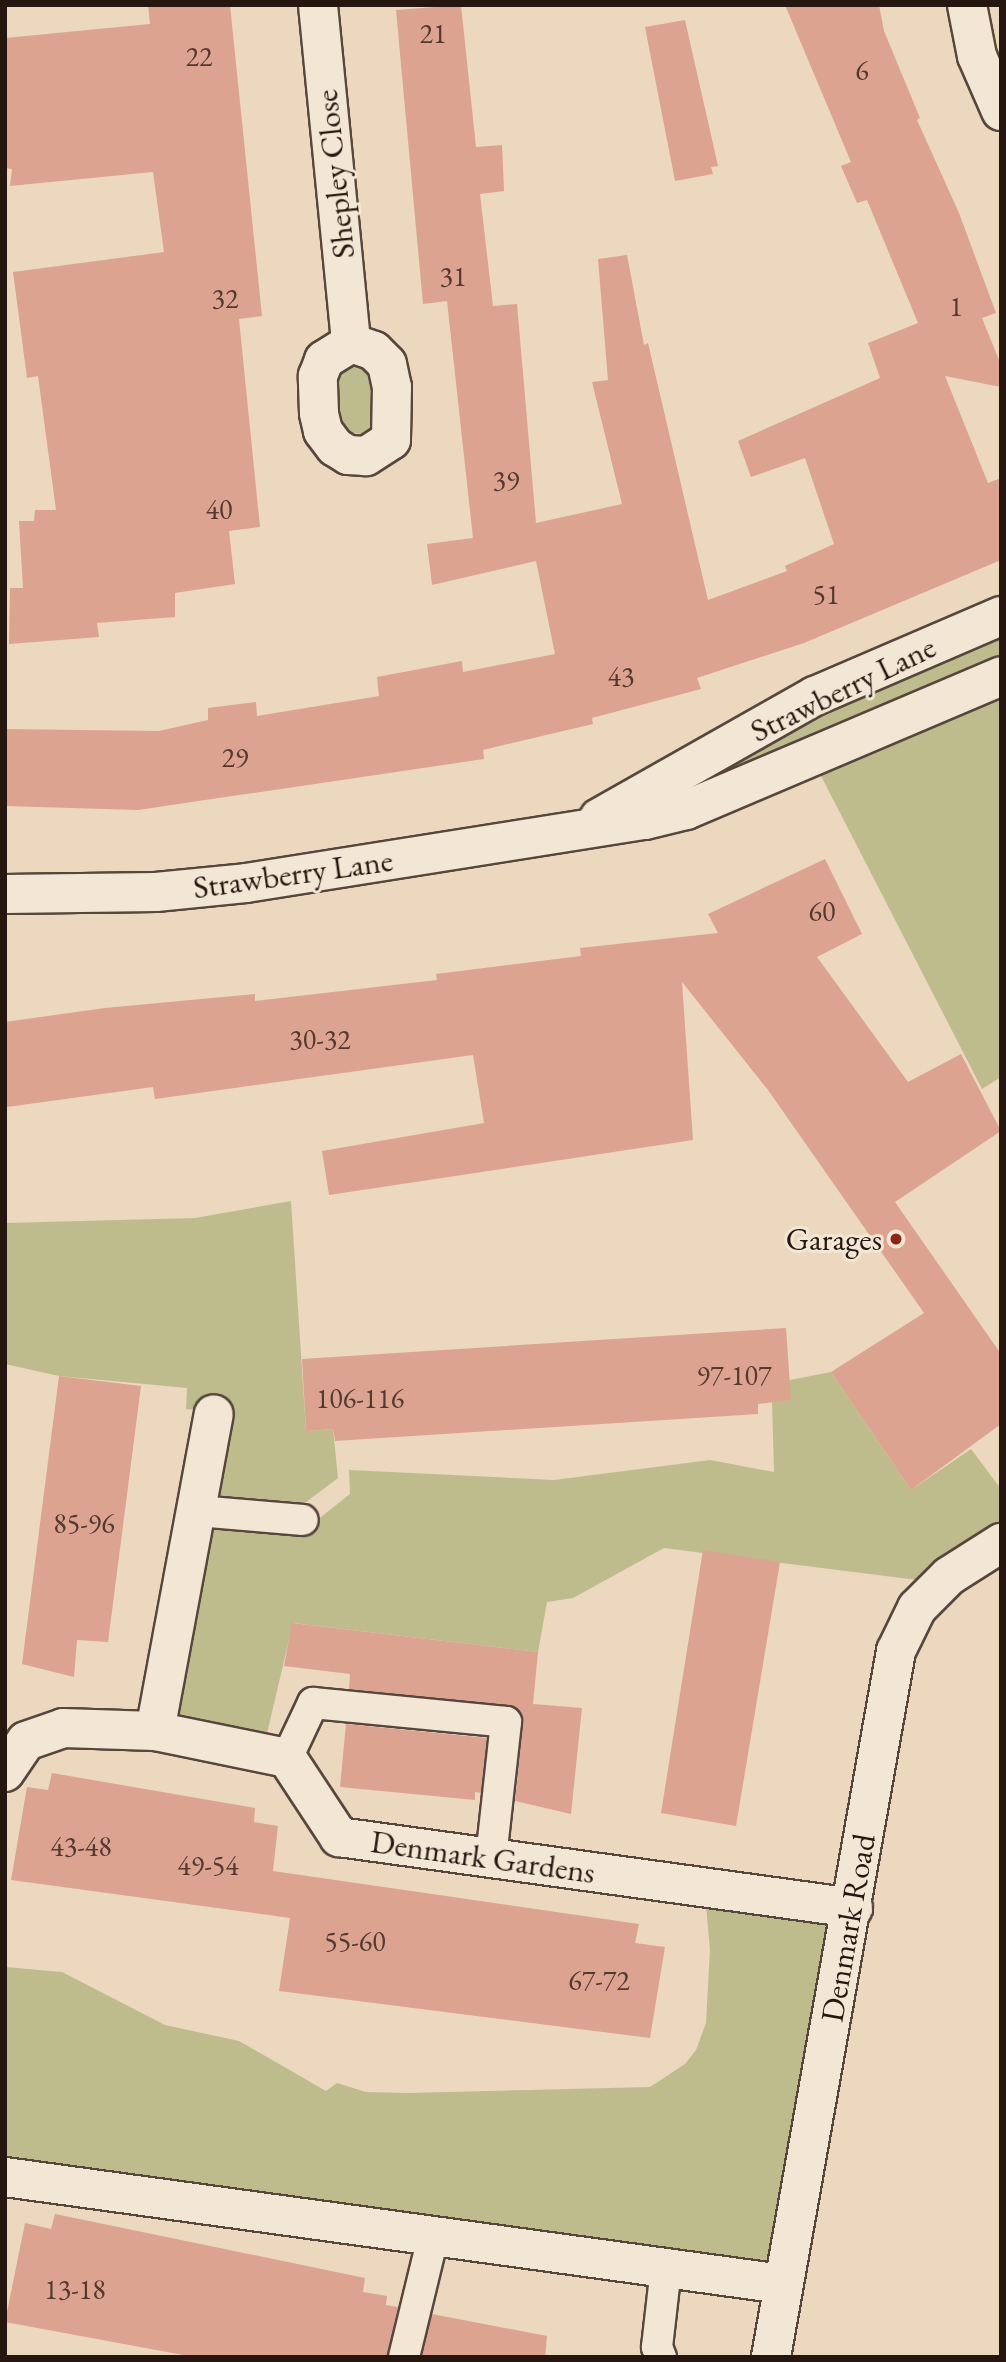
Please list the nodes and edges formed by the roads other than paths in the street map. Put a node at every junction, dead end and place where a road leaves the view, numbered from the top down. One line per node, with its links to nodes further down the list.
1 (318, 5): 4 (street, Shepley Close)
2 (967, 5): 3 (street)
3 (1001, 111)
4 (351, 343)
5 (1001, 616): 7 (street, Strawberry Lane)
6 (1001, 676): 7 (street, Strawberry Lane)
7 (579, 830): 8 (street, Strawberry Lane)
8 (5, 894)
9 (214, 1414): 10 (street)
10 (198, 1511): 11 (lane); 13 (street)
11 (303, 1520)
12 (1001, 1543): 17 (street, Denmark Road)
13 (155, 1731): 14 (street); 15 (street)
14 (287, 1758): 16 (street, Denmark Gardens); 16 (lane)
15 (5, 1772)
16 (491, 1858): 17 (street, Denmark Gardens)
17 (853, 1908): 21 (street, Denmark Road)
18 (5, 2177): 19 (street)
19 (433, 2237): 20 (street); 22 (lane)
20 (666, 2268): 21 (street); 23 (lane)
21 (782, 2284): 24 (street, Denmark Road)
22 (404, 2357)
23 (661, 2357)
24 (771, 2357)

